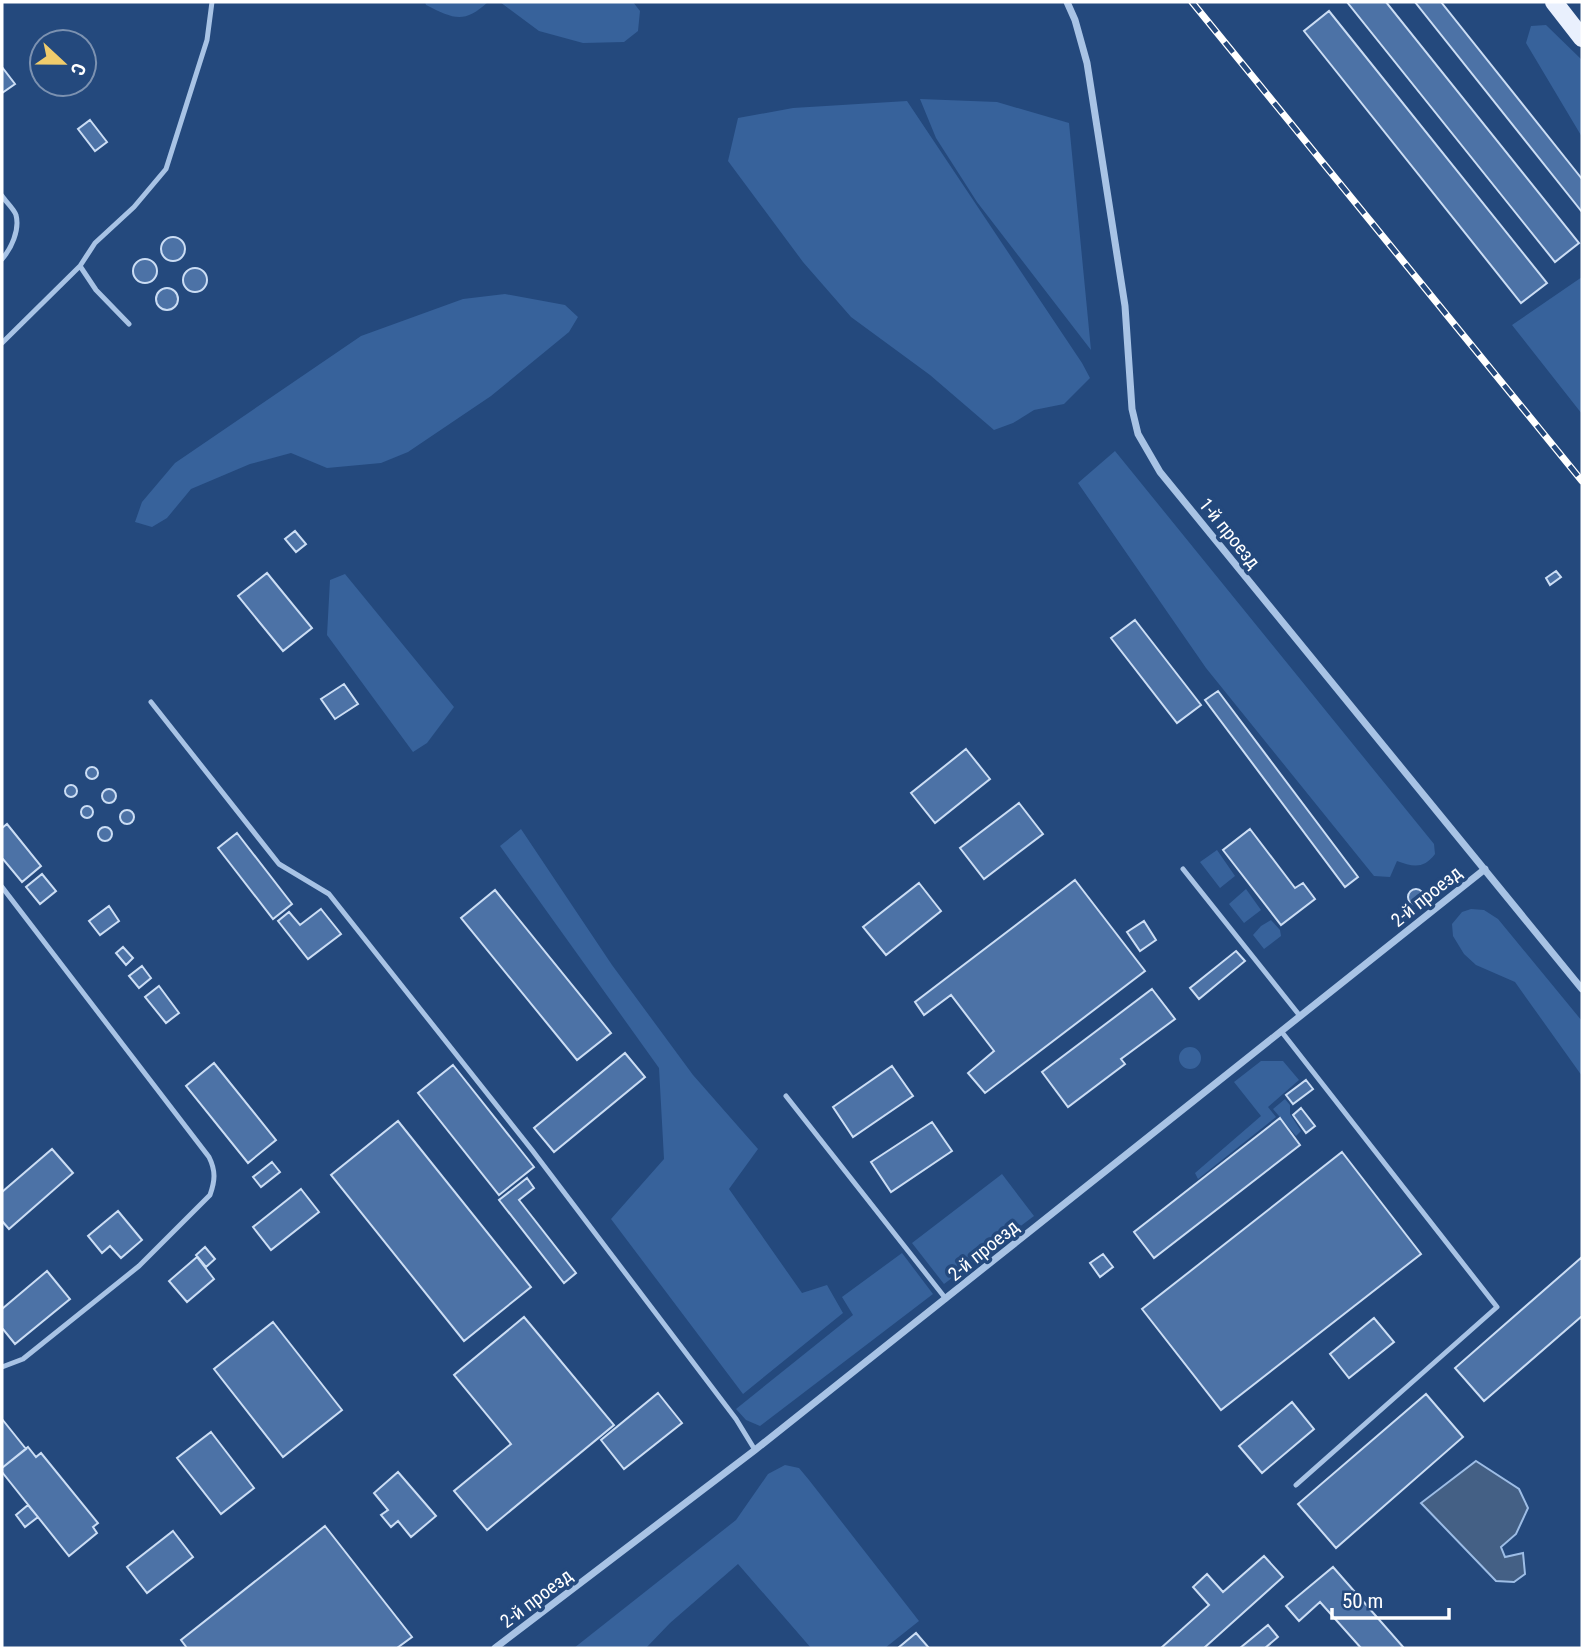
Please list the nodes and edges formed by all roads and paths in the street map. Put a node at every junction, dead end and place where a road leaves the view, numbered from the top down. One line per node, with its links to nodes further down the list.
1 (212, 2): 7 (lane)
2 (1067, 2): 12 (street, 1-й проезд)
3 (1554, 2): 4 (main road)
4 (1582, 38)
5 (2, 197): 6 (lane)
6 (2, 259)
7 (80, 266): 8 (lane); 9 (lane)
8 (129, 324)
9 (2, 343)
10 (151, 702): 20 (lane)
11 (1183, 869): 15 (lane)
12 (1485, 869): 14 (street, 1-й проезд); 15 (street, 2-й проезд)
13 (2, 887): 19 (lane)
14 (1582, 989)
15 (1300, 1016): 16 (street, 2-й проезд)
16 (1281, 1031): 18 (street, 2-й проезд); 21 (lane)
17 (786, 1096): 18 (lane)
18 (946, 1299): 20 (street, 2-й проезд)
19 (2, 1367)
20 (755, 1450): 22 (street, 2-й проезд)
21 (1296, 1485)
22 (495, 1648)

